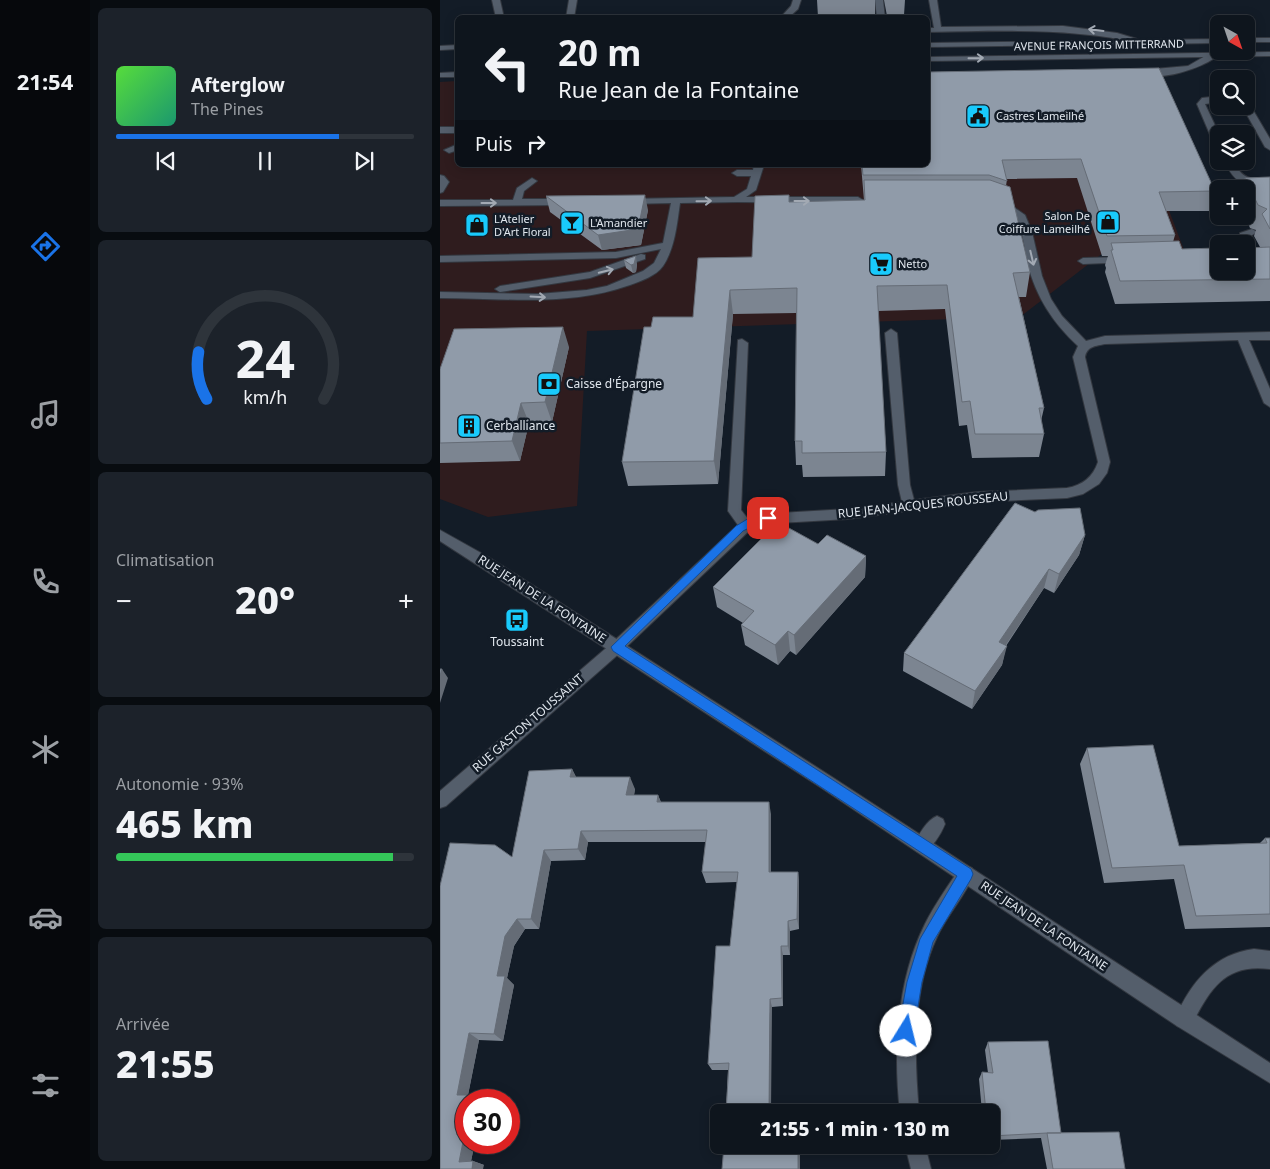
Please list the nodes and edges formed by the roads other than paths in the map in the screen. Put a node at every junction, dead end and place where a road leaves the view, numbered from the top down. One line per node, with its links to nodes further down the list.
1 (496, 0): 6 (street)
2 (573, 0): 7 (street)
3 (797, 0): 8 (street)
4 (879, 0): 9 (street)
5 (933, 0): 11 (street)
6 (499, 15)
7 (570, 15)
8 (786, 15)
9 (881, 15)
10 (930, 30): 11 (street)
11 (938, 30): 15 (street, one-way to 11)
12 (1255, 40): 13 (street)
13 (1270, 40)
14 (1210, 41): 15 (street, AVENUE FRANÇOIS MITTERRAND)
15 (1143, 42): 16 (street, AVENUE FRANÇOIS MITTERRAND)
16 (930, 45)
17 (440, 48): 18 (street)
18 (455, 48)
19 (1210, 54): 23 (street, AVENUE FRANÇOIS MITTERRAND, one-way to 19)
20 (1255, 54): 21 (street, AVENUE FRANÇOIS MITTERRAND)
21 (1270, 54)
22 (1210, 58): 24 (street)
23 (930, 59)
24 (1135, 72)
25 (455, 74): 26 (street)
26 (440, 75)
27 (1210, 100): 29 (street)
28 (1252, 115): 32 (street)
29 (1210, 125)
30 (440, 130): 31 (street)
31 (455, 130)
32 (1270, 147)
33 (758, 169): 35 (street); 41 (street)
34 (1232, 170): 38 (street)
35 (737, 173)
36 (441, 178): 39 (street)
37 (532, 181): 44 (street)
38 (1270, 183)
39 (440, 190)
40 (988, 199): 60 (street, one-way to 60)
41 (736, 200): 42 (street, one-way to 42); 43 (street, one-way to 41)
42 (868, 200)
43 (676, 201): 46 (street); 50 (street)
44 (517, 202): 45 (street); 47 (street, one-way to 44)
45 (577, 202)
46 (617, 202)
47 (440, 203)
48 (1252, 232): 49 (street)
49 (1246, 235)
50 (666, 245): 51 (street); 54 (street, one-way to 50); 54 (street, one-way to 50)
51 (440, 259)
52 (1139, 260): 53 (lane)
53 (1083, 261)
54 (472, 294): 55 (lane)
55 (440, 295)
56 (891, 333): 62 (street)
57 (1270, 336): 58 (street)
58 (1242, 337): 60 (street); 61 (street)
59 (742, 343): 63 (street)
60 (1084, 346): 62 (street, RUE JEAN-JACQUES ROUSSEAU)
61 (1270, 403)
62 (909, 506): 63 (street, RUE JEAN-JACQUES ROUSSEAU)
63 (746, 525): 65 (street, RUE JEAN-JACQUES ROUSSEAU)
64 (440, 535): 65 (street, RUE JEAN DE LA FONTAINE)
65 (617, 647): 66 (street, RUE GASTON TOUSSAINT); 68 (street, RUE JEAN DE LA FONTAINE)
66 (440, 801)
67 (937, 824): 68 (street)
68 (922, 845): 69 (street, RUE JEAN DE LA FONTAINE)
69 (966, 874): 71 (street, RUE JEAN DE LA FONTAINE); 73 (street)
70 (1270, 960): 71 (street)
71 (1184, 1020): 72 (street, RUE JEAN DE LA FONTAINE)
72 (1270, 1074)
73 (908, 1104)
74 (917, 1154): 75 (street)
75 (921, 1169)

